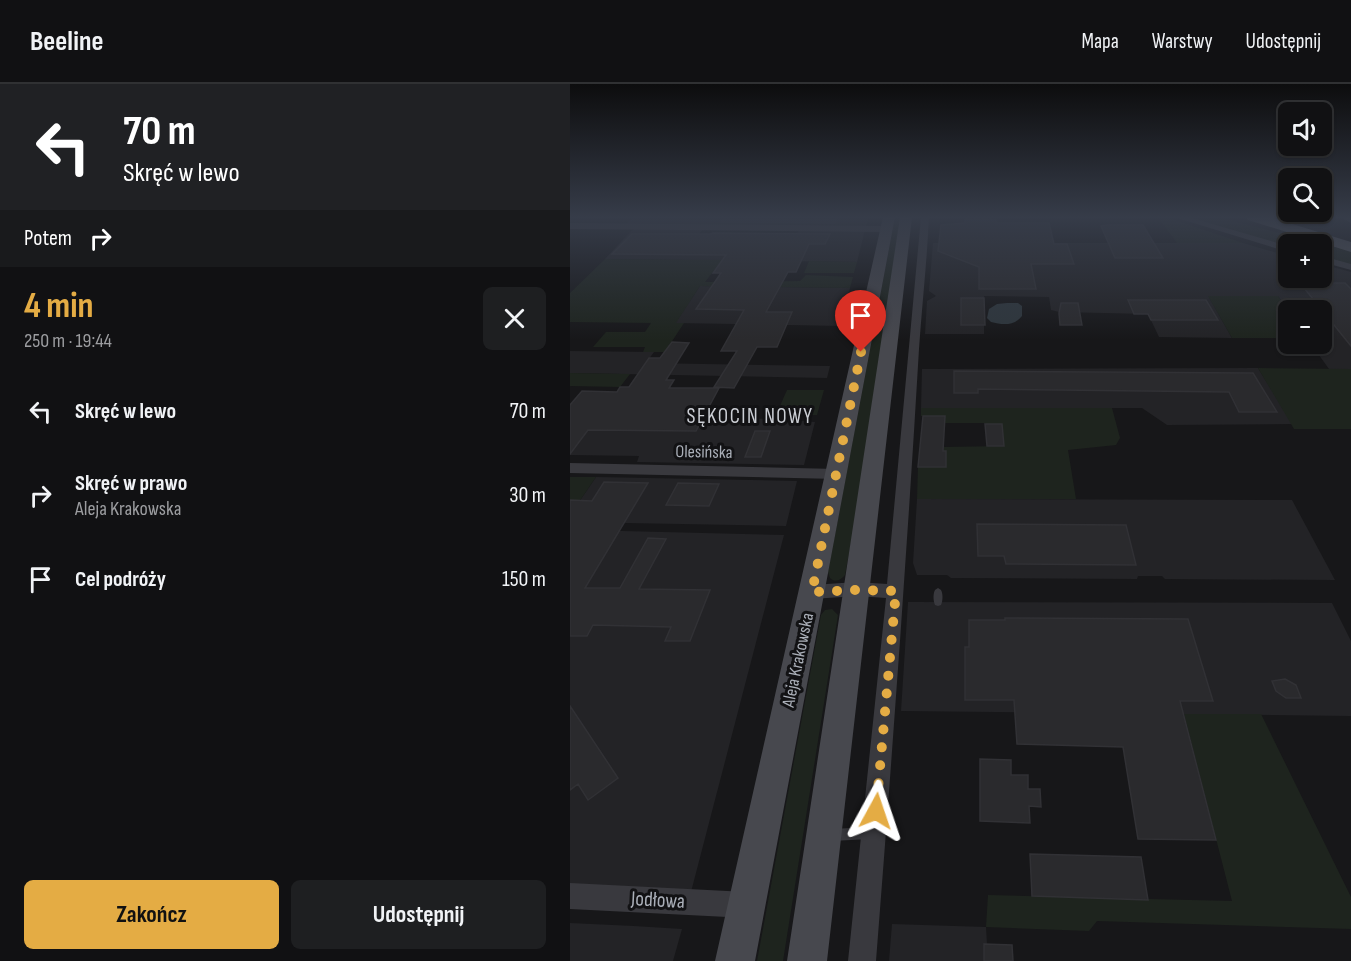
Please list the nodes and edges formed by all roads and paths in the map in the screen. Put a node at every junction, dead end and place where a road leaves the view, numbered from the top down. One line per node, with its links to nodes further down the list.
1 (886, 258): 7 (main road, Aleja Krakowska)
2 (890, 258): 8 (main road)
3 (923, 258): 9 (street)
4 (1332, 261): 5 (street)
5 (1351, 267)
6 (570, 468): 7 (street, Olesińska)
7 (837, 474): 10 (main road, Aleja Krakowska)
8 (857, 590): 9 (street); 10 (street); 14 (main road)
9 (896, 591): 13 (street)
10 (812, 592): 16 (main road, Aleja Krakowska)
11 (938, 592): 12 (lane)
12 (938, 603)
13 (874, 833): 14 (lane); 19 (street)
14 (824, 836): 18 (main road)
15 (570, 896): 16 (street, Jodłowa)
16 (747, 905): 17 (main road, Aleja Krakowska)
17 (735, 961)
18 (807, 961)
19 (862, 961)

